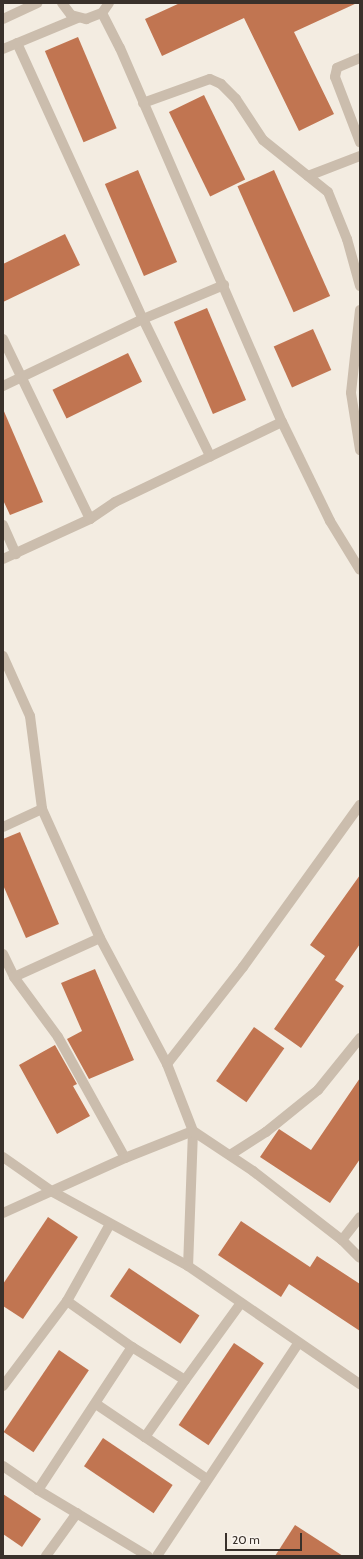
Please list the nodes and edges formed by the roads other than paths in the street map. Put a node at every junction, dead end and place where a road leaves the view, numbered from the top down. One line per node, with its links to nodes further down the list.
1 (38, 3): 5 (street)
2 (62, 3): 4 (street)
3 (108, 7): 4 (street); 9 (street)
4 (78, 18): 6 (street)
5 (3, 19)
6 (17, 43): 7 (street); 17 (street)
7 (3, 49)
8 (360, 58): 10 (street)
9 (143, 104): 12 (street); 14 (street)
10 (360, 142)
11 (360, 156): 12 (street)
12 (308, 176): 13 (street)
13 (356, 260): 15 (street)
14 (224, 285): 17 (street); 22 (street)
15 (360, 286)
16 (360, 310): 19 (street)
17 (143, 319): 20 (street); 24 (street)
18 (3, 339): 20 (street)
19 (357, 362): 23 (street)
20 (21, 377): 21 (street); 25 (street)
21 (3, 386)
22 (282, 422): 24 (street); 29 (street)
23 (360, 450)
24 (210, 456): 25 (street)
25 (90, 519): 27 (street)
26 (3, 525): 27 (street)
27 (16, 554): 28 (street)
28 (3, 559)
29 (360, 570)
30 (3, 656): 32 (street)
31 (360, 805): 38 (street)
32 (42, 809): 33 (street); 34 (street)
33 (3, 827)
34 (100, 938): 36 (street); 38 (street)
35 (3, 954): 36 (street)
36 (14, 977): 42 (street)
37 (360, 1038): 40 (street)
38 (167, 1064): 39 (street)
39 (193, 1131): 40 (street); 42 (street); 49 (street)
40 (230, 1155): 47 (street)
41 (3, 1157): 43 (street)
42 (125, 1158): 43 (street)
43 (53, 1192): 44 (street); 46 (street)
44 (3, 1213)
45 (360, 1217): 47 (street)
46 (110, 1224): 49 (street); 50 (street)
47 (342, 1240): 48 (street)
48 (360, 1258)
49 (188, 1266): 51 (street)
50 (67, 1302): 53 (street); 56 (street)
51 (241, 1303): 52 (street); 54 (street)
52 (298, 1344): 55 (street); 60 (street)
53 (132, 1347): 54 (street); 57 (street)
54 (185, 1380): 58 (street)
55 (360, 1384)
56 (3, 1386)
57 (96, 1404): 58 (street); 61 (street)
58 (145, 1438): 60 (street)
59 (3, 1466): 61 (street)
60 (207, 1479): 65 (street)
61 (38, 1490): 62 (street)
62 (77, 1513): 63 (street); 64 (street)
63 (46, 1556)
64 (148, 1556)
65 (157, 1556)

